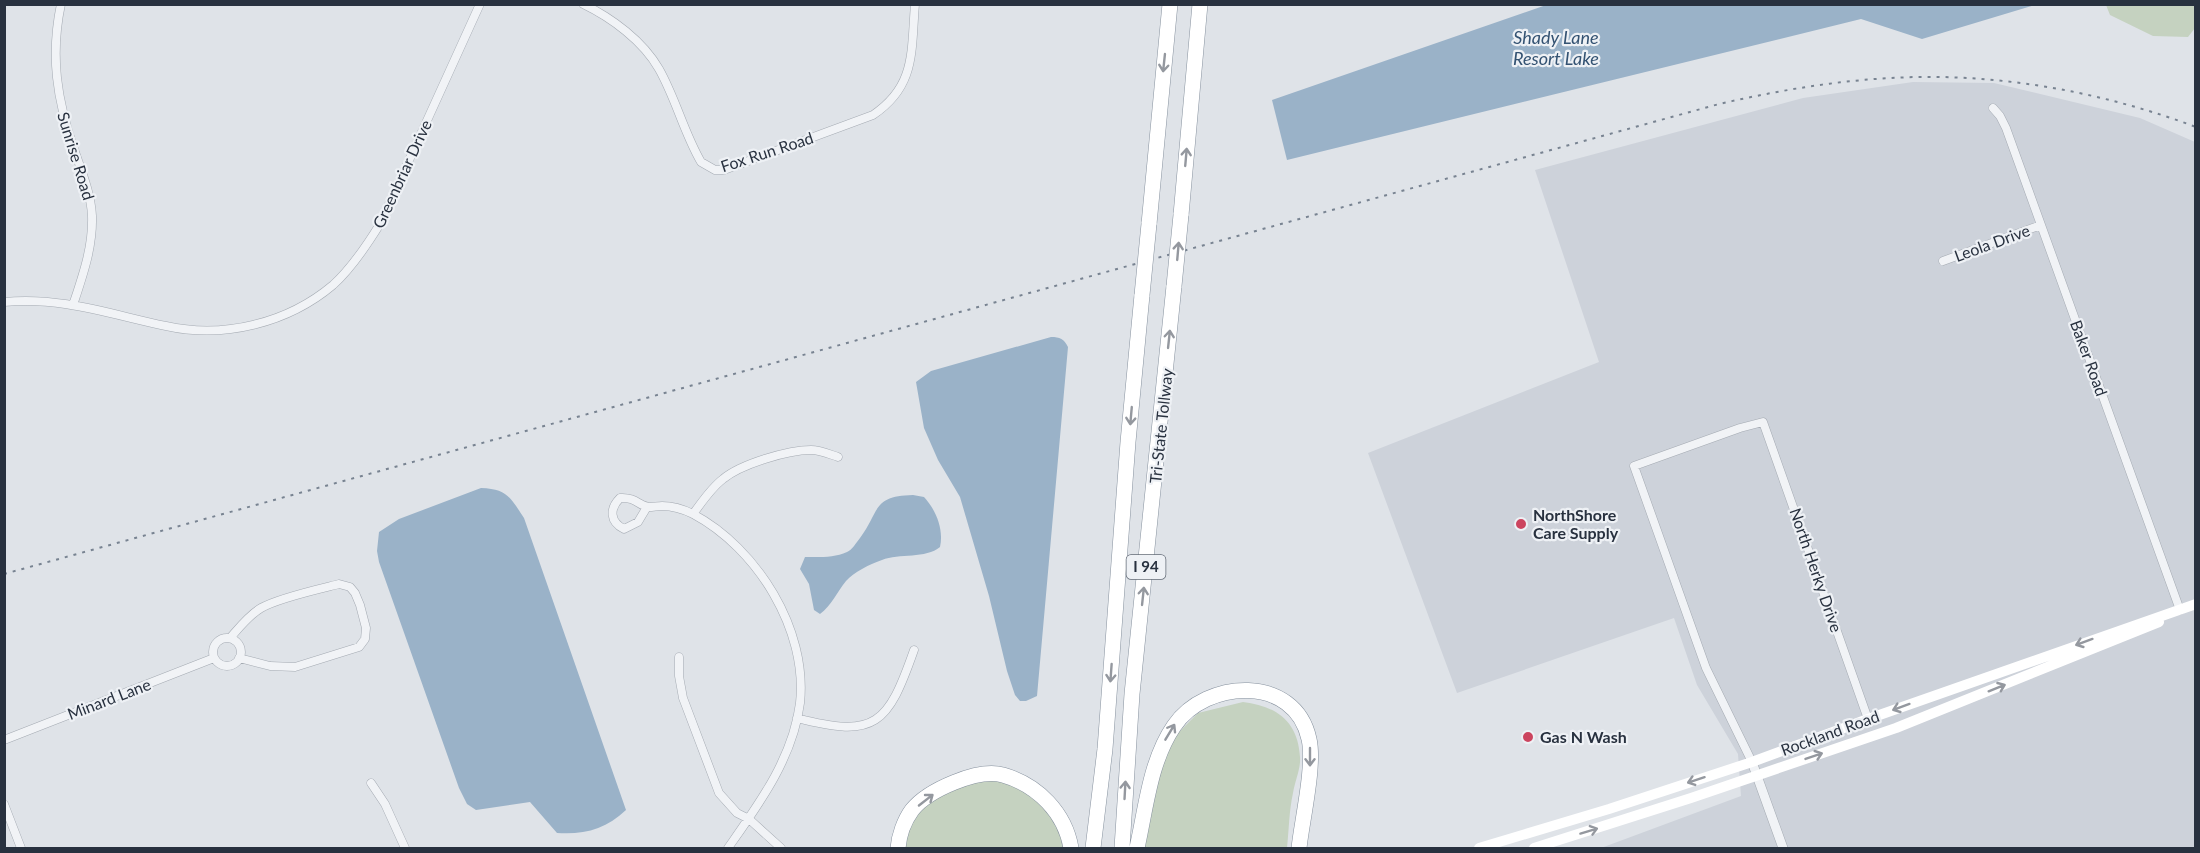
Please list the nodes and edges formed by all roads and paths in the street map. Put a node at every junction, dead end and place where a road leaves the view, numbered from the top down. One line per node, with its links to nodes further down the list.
1 (61, 4): 11 (street, Sunrise Road)
2 (480, 4): 11 (street, Greenbriar Drive)
3 (583, 4): 4 (street, Fox Run Road)
4 (915, 4)
5 (1170, 4): 36 (highway, Tri-State Tollway / I 94, one-way to 36, bridge)
6 (1200, 4): 37 (highway, Tri-State Tollway / I 94, one-way to 6, bridge)
7 (1994, 108): 8 (street, Baker Road)
8 (2041, 225): 9 (street, Leola Drive); 16 (street, Baker Road)
9 (1943, 261)
10 (4, 302): 11 (street, Greenbriar Drive)
11 (73, 305)
12 (838, 457): 14 (street)
13 (647, 507): 13 (street); 14 (street)
14 (693, 514): 22 (street)
15 (2196, 604): 16 (main road, Rockland Road)
16 (2180, 610): 23 (main road, Rockland Road, one-way to 23); 26 (main road, Rockland Road, one-way to 16)
17 (230, 638): 20 (street, Minard Lane); 21 (street); 21 (street, Minard Lane)
18 (914, 650): 22 (street)
19 (679, 657): 29 (street)
20 (214, 658): 21 (street, Minard Lane); 24 (street, Minard Lane)
21 (239, 658)
22 (797, 718): 29 (street)
23 (1868, 718): 25 (main road, Rockland Road); 25 (street, North Herky Drive)
24 (4, 740)
25 (1752, 762): 26 (street); 40 (main road, Rockland Road, one-way to 40)
26 (1757, 776): 41 (main road, Rockland Road, one-way to 26); 42 (street)
27 (371, 783): 31 (street)
28 (4, 804): 30 (street)
29 (749, 819): 32 (street); 33 (street)
30 (21, 849)
31 (405, 849)
32 (728, 849)
33 (781, 849)
34 (898, 849): 35 (highway, one-way to 35)
35 (1071, 849)
36 (1093, 849)
37 (1122, 849)
38 (1137, 849): 39 (highway, one-way to 39)
39 (1299, 849)
40 (1479, 849)
41 (1533, 849)
42 (1783, 849)

